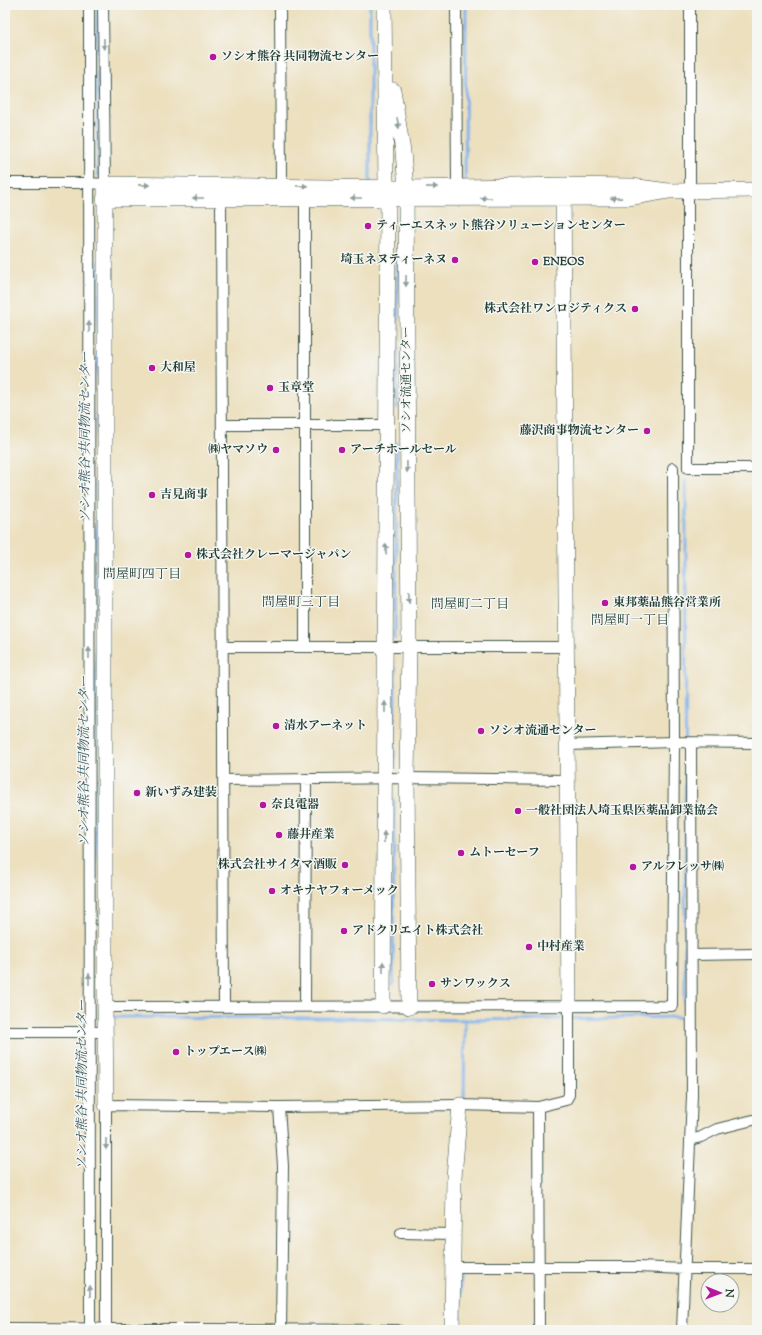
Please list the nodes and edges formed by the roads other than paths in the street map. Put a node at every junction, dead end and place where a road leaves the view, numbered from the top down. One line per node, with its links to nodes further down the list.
1 (89, 5): 9 (street)
2 (103, 5): 15 (street, one-way to 15)
3 (280, 5): 10 (street)
4 (384, 5): 7 (street)
5 (456, 5): 11 (street)
6 (690, 5): 12 (street)
7 (385, 44): 17 (street); 18 (street, ソシオ流通センター, one-way to 18)
8 (5, 183): 9 (street)
9 (89, 183): 15 (street); 48 (street, one-way to 9)
10 (281, 186): 16 (street); 17 (street, one-way to 17)
11 (457, 187): 14 (street); 18 (street, one-way to 11)
12 (689, 190): 13 (street); 14 (street); 24 (street)
13 (757, 190)
14 (563, 191): 18 (street, one-way to 18); 29 (street)
15 (105, 192): 16 (street); 45 (street)
16 (221, 192): 19 (street); 22 (street)
17 (387, 192): 18 (street); 19 (street, one-way to 19); 21 (street)
18 (406, 193): 26 (street, ソシオ流通センター, one-way to 26)
19 (305, 198): 20 (street)
20 (305, 425): 21 (street); 22 (street); 28 (street)
21 (387, 425): 25 (street, one-way to 21)
22 (222, 426): 27 (street)
23 (673, 468): 30 (street)
24 (757, 468)
25 (385, 646): 26 (street); 28 (street); 34 (street, one-way to 25)
26 (409, 646): 29 (street); 35 (street, ソシオ流通センター)
27 (223, 647): 28 (street); 37 (street)
28 (305, 647)
29 (566, 647): 33 (street)
30 (674, 742): 31 (street); 33 (street); 44 (street)
31 (691, 743): 32 (street); 40 (street)
32 (757, 743)
33 (567, 745): 38 (street)
34 (384, 778): 35 (street); 36 (street); 43 (street, one-way to 34)
35 (407, 778): 38 (street); 46 (street, ソシオ流通センター)
36 (306, 779): 37 (street); 42 (street)
37 (224, 780): 41 (street)
38 (567, 780): 44 (street)
39 (757, 954): 40 (street)
40 (692, 955): 54 (street)
41 (224, 1006): 42 (street); 45 (street)
42 (305, 1006): 43 (street)
43 (383, 1006): 46 (street)
44 (569, 1006): 46 (street); 51 (street)
45 (105, 1007): 48 (street)
46 (409, 1007)
47 (5, 1032): 48 (street)
48 (96, 1032): 49 (street); 62 (street, one-way to 48)
49 (106, 1105): 52 (street); 62 (street, one-way to 62)
50 (460, 1105): 51 (street); 52 (street); 56 (street)
51 (538, 1106): 58 (street)
52 (279, 1107): 66 (street)
53 (757, 1119): 54 (street)
54 (690, 1140): 59 (street)
55 (401, 1233): 56 (street)
56 (453, 1234): 57 (street)
57 (453, 1267): 58 (street); 70 (street)
58 (538, 1267): 59 (street); 71 (street)
59 (685, 1269): 60 (street); 72 (street)
60 (757, 1269)
61 (5, 1328): 62 (street)
62 (97, 1329): 63 (street)
63 (148, 1330): 64 (street)
64 (193, 1330): 65 (street)
65 (236, 1330): 66 (street)
66 (281, 1330): 67 (street)
67 (327, 1330): 68 (street)
68 (368, 1330): 69 (street)
69 (398, 1330)
70 (452, 1330)
71 (539, 1330)
72 (682, 1330)

